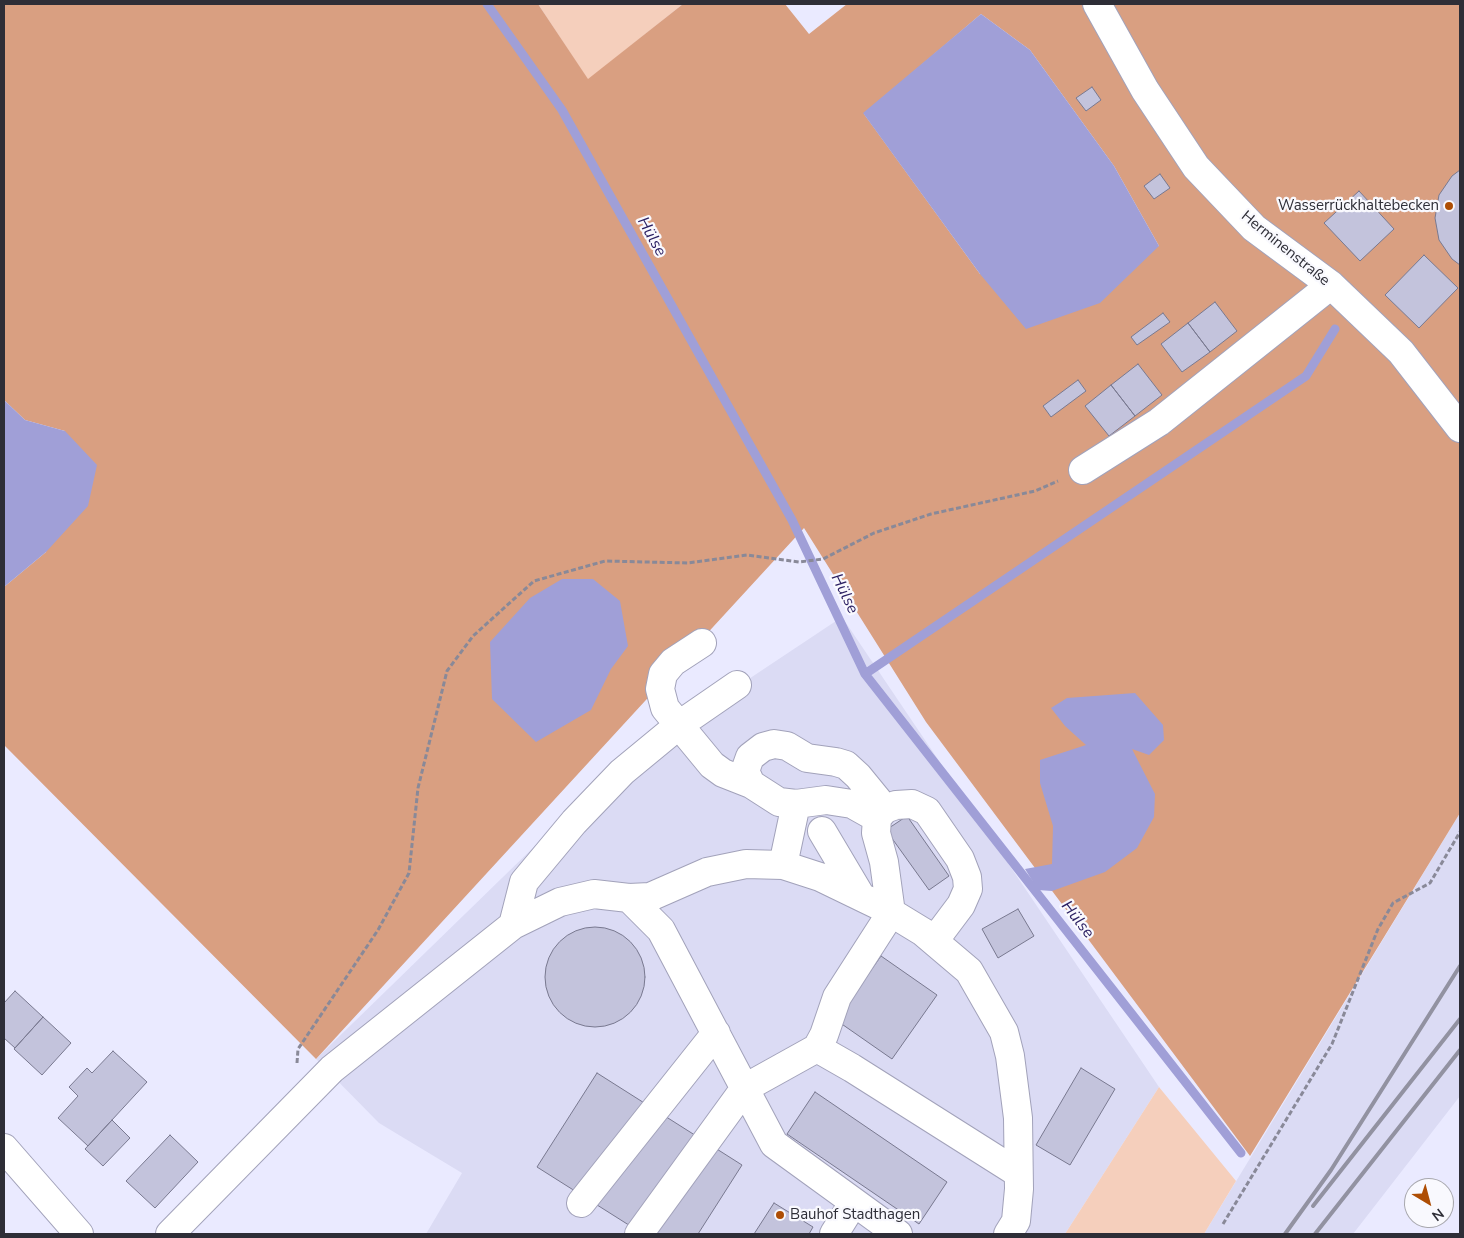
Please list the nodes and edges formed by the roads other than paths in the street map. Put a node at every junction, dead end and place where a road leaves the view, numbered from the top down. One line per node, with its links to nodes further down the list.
1 (1097, 4): 2 (street, Herminenstraße)
2 (1331, 285): 3 (street, Herminenstraße); 4 (street)
3 (1460, 428)
4 (1083, 470)
5 (702, 643): 7 (street)
6 (737, 685): 7 (street)
7 (679, 725): 8 (street); 16 (street)
8 (751, 784): 9 (street); 10 (street)
9 (796, 804): 10 (street); 12 (street)
10 (881, 814): 15 (street); 17 (street)
11 (822, 831): 13 (street)
12 (783, 865): 13 (street); 14 (street)
13 (860, 895): 15 (street)
14 (629, 898): 16 (street); 18 (street)
15 (891, 913): 17 (street); 19 (street)
16 (514, 925): 26 (street)
17 (934, 941): 22 (street)
18 (716, 1033): 20 (street); 24 (street)
19 (817, 1048): 20 (street); 22 (street)
20 (745, 1088): 23 (street); 27 (street)
21 (4, 1148): 25 (street)
22 (1018, 1173): 30 (street)
23 (854, 1202): 28 (street); 29 (street)
24 (581, 1203)
25 (79, 1234)
26 (170, 1234)
27 (639, 1234)
28 (834, 1234)
29 (898, 1234)
30 (1008, 1234)

